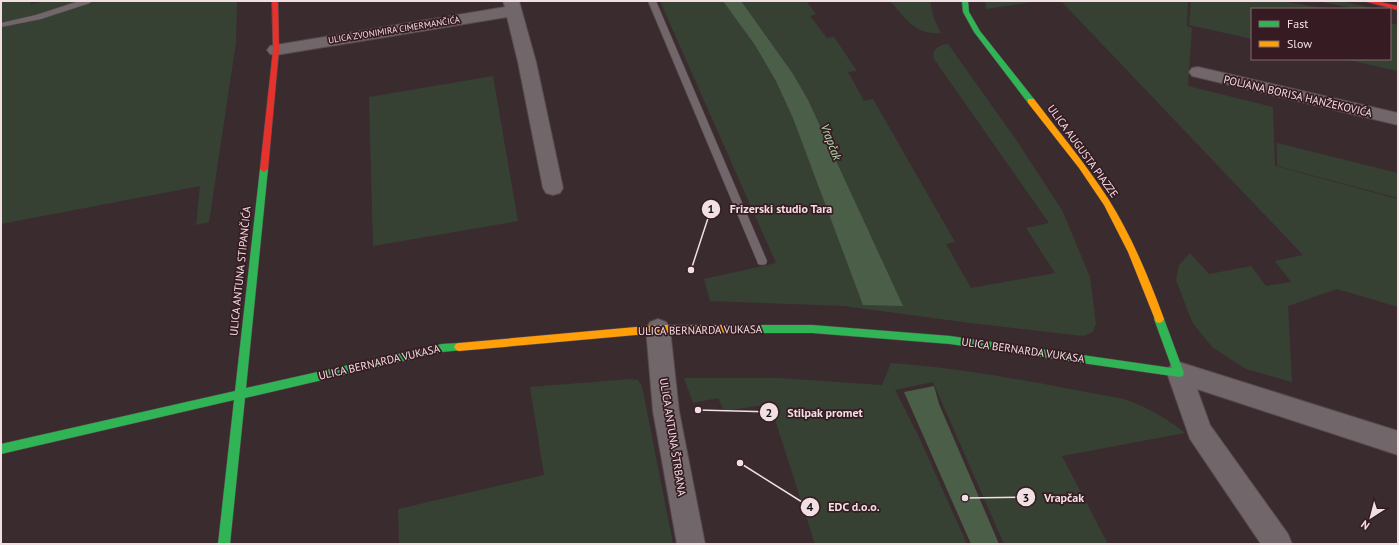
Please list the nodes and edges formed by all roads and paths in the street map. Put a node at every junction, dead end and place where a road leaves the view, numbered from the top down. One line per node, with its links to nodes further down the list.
1 (87, 1): 8 (lane)
2 (275, 1): 9 (street, ULICA ANTUNA STIPANČIĆA)
3 (652, 1): 13 (lane)
4 (965, 1): 15 (street, ULICA AUGUSTA PIAZZE)
5 (1367, 1): 7 (street)
6 (511, 4): 9 (street, ULICA ZVONIMIRA CIMERMANČIĆA); 12 (street)
7 (1398, 8)
8 (1, 25)
9 (276, 50): 16 (street, ULICA ANTUNA STIPANČIĆA)
10 (1198, 72): 11 (street, POLJANA BORISA HANŽEKOVIĆA)
11 (1398, 119)
12 (553, 188)
13 (762, 260)
14 (658, 329): 15 (street, ULICA BERNARDA VUKASA); 16 (street, ULICA BERNARDA VUKASA); 20 (street, ULICA ANTUNA ŠTRBANA)
15 (1179, 373): 17 (street, ULICA BERNARDA VUKASA); 21 (street)
16 (240, 394): 18 (street, ULICA BERNARDA VUKASA); 19 (street, ULICA ANTUNA STIPANČIĆA)
17 (1398, 443)
18 (1, 449)
19 (224, 544)
20 (691, 544)
21 (1278, 544)

